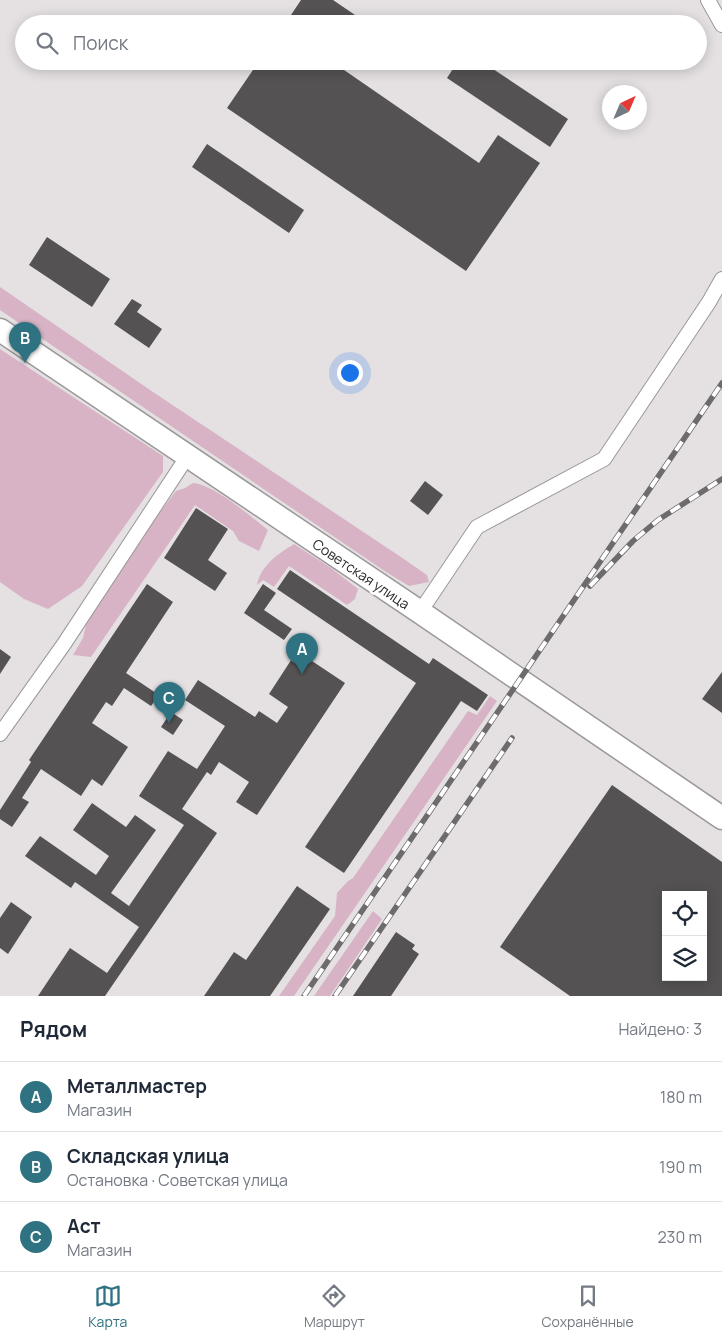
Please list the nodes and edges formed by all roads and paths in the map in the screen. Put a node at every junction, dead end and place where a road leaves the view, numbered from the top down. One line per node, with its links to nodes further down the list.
1 (708, 0): 2 (street)
2 (722, 25)
3 (722, 279): 6 (street)
4 (0, 330): 5 (main road, Советская улица)
5 (187, 457): 6 (main road, Советская улица); 7 (street)
6 (420, 612): 8 (main road, Советская улица)
7 (0, 734)
8 (722, 818)

